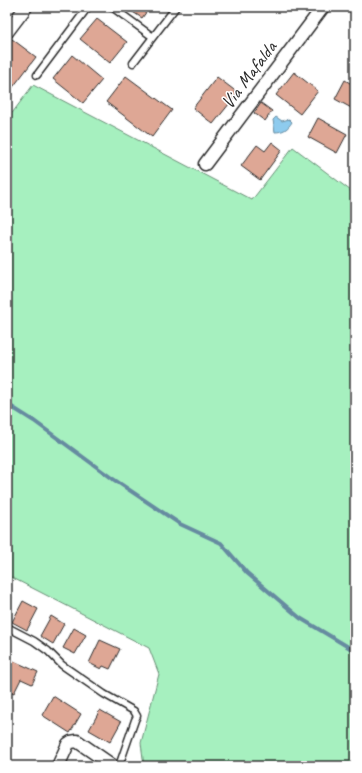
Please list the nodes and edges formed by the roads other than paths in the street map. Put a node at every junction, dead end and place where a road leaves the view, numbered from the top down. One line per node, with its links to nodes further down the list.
1 (26, 7): 6 (street)
2 (88, 7): 9 (lane)
3 (112, 7): 7 (lane)
4 (176, 7): 7 (lane)
5 (323, 7): 10 (street, Via Mafalda)
6 (7, 32)
7 (153, 37): 8 (lane)
8 (133, 63)
9 (37, 75)
10 (205, 164)
11 (7, 627): 14 (lane)
12 (58, 766): 13 (street)
13 (114, 766)
14 (119, 766)

